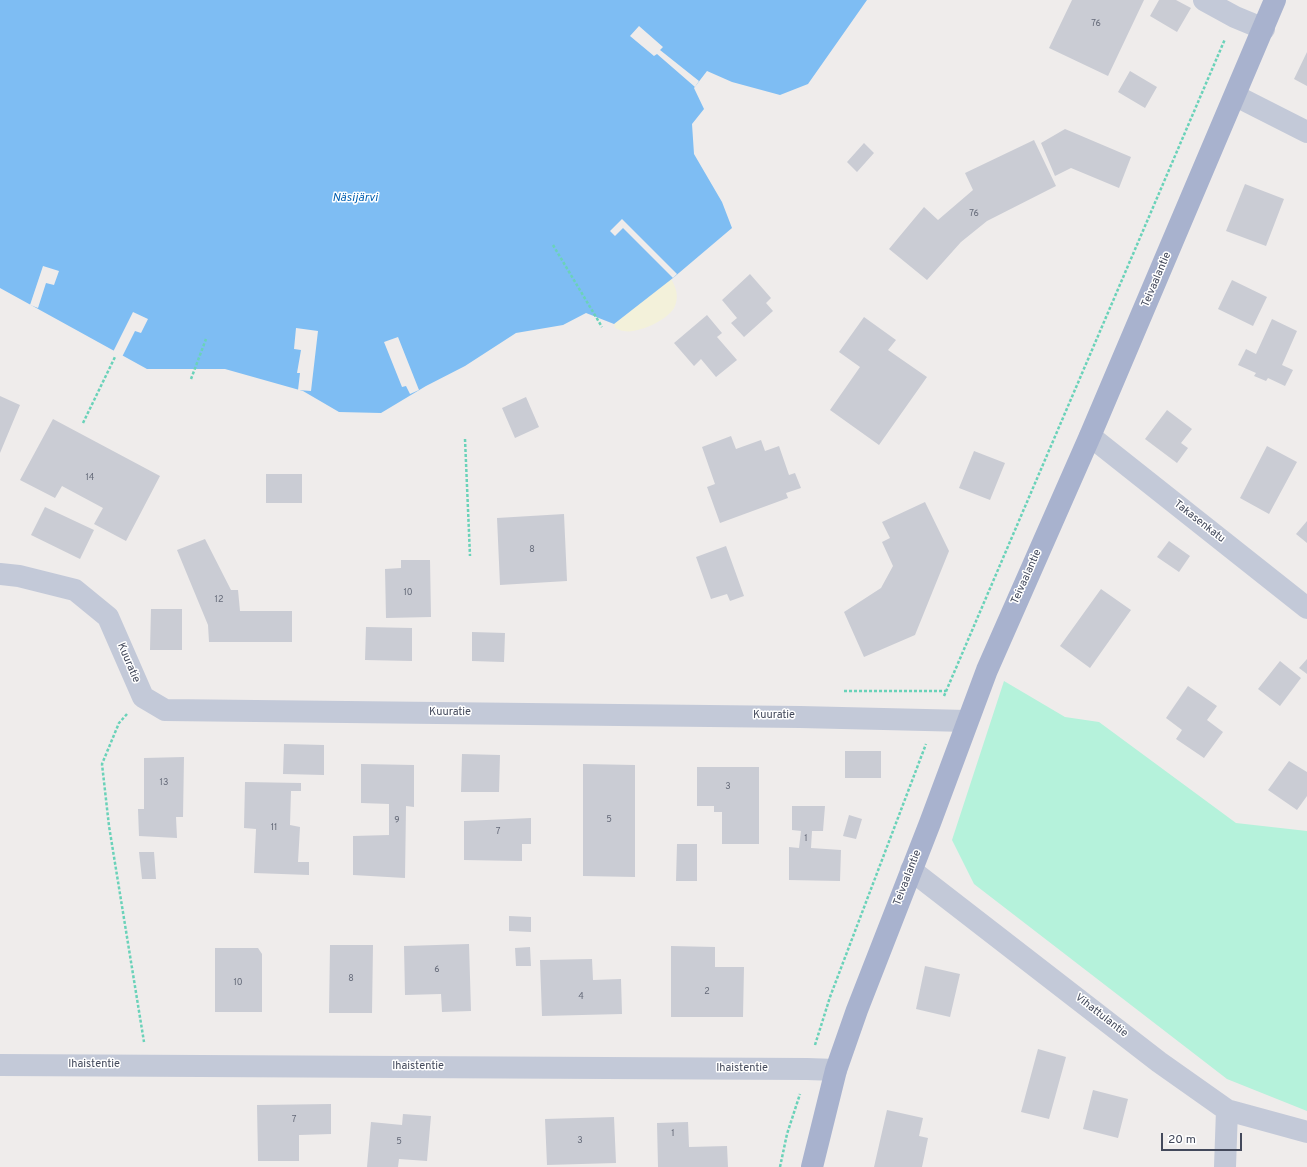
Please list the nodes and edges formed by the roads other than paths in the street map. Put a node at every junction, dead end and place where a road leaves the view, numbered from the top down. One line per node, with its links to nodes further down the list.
1 (1204, 0): 3 (street)
2 (1275, 0): 3 (main road, Teivaalantie)
3 (1264, 29): 4 (main road, Teivaalantie)
4 (1236, 96): 5 (street); 6 (main road, Teivaalantie)
5 (1307, 132)
6 (1090, 436): 8 (street, Takasenkatu); 9 (main road, Teivaalantie)
7 (0, 574): 9 (street, Kuuratie)
8 (1307, 608)
9 (967, 721): 10 (main road, Teivaalantie)
10 (911, 870): 12 (main road, Teivaalantie); 13 (street, Vihattulantie)
11 (0, 1064): 12 (street, Ihaistentie)
12 (836, 1070): 15 (main road, Teivaalantie)
13 (1227, 1110): 14 (street, Vihattulantie); 16 (street)
14 (1307, 1132)
15 (812, 1167)
16 (1225, 1167)

